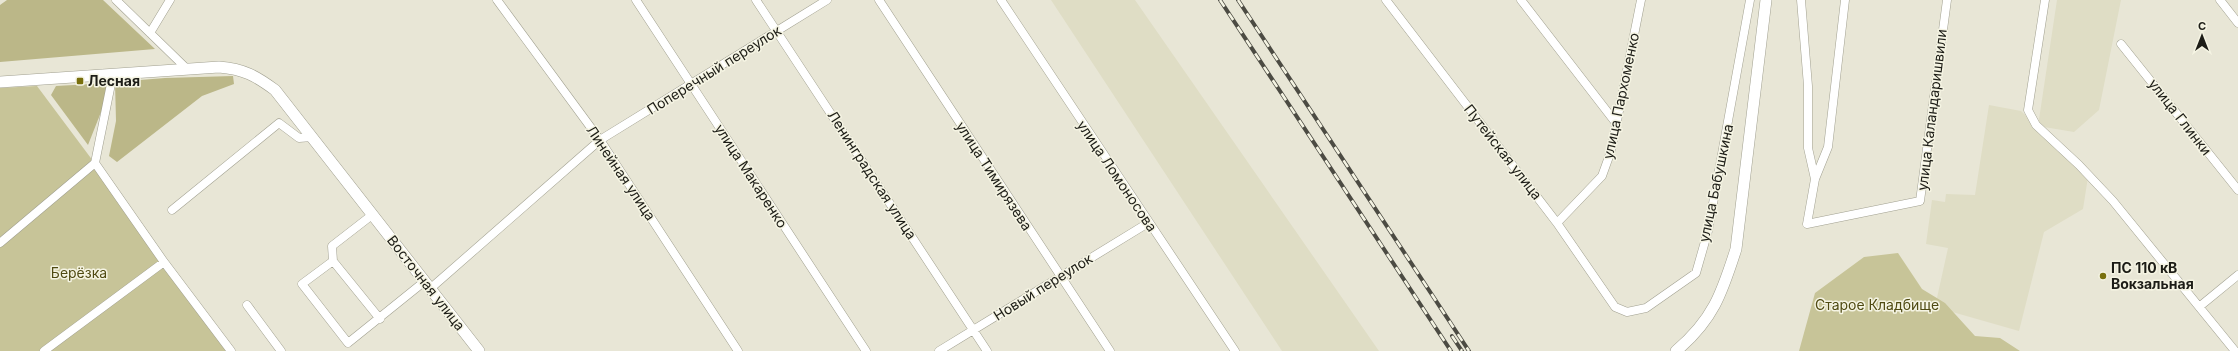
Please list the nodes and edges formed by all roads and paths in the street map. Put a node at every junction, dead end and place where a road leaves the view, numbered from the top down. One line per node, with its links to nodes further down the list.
1 (116, 0): 21 (street)
2 (170, 0): 21 (street)
3 (497, 0): 29 (street, Линейная улица)
4 (636, 0): 26 (street, улица Макаренко)
5 (756, 0): 20 (street, Ленинградская улица)
6 (827, 0): 20 (street, Поперечный переулок)
7 (879, 0): 41 (street, улица Тимирязева)
8 (1000, 0): 35 (street, улица Ломоносова)
9 (1386, 0): 36 (street, Путейская улица)
10 (1521, 0): 27 (street)
11 (1641, 0): 27 (street, улица Пархоменко)
12 (1749, 0): 44 (street, улица Бабушкина)
13 (1766, 0): 58 (street)
14 (1801, 0): 31 (street)
15 (1845, 0): 31 (street)
16 (1947, 0): 31 (street, улица Каландаришвили)
17 (2046, 0): 45 (street)
18 (2220, 0): 19 (street)
19 (2238, 23)
20 (777, 31): 26 (street, Поперечный переулок); 47 (street, Ленинградская улица)
21 (150, 33): 23 (street)
22 (2122, 44): 32 (street, улица Глинки)
23 (186, 68): 24 (street, Восточная улица); 28 (street, Восточная улица)
24 (113, 74): 25 (street, Восточная улица); 30 (street)
25 (0, 82)
26 (691, 84): 29 (street, Поперечный переулок); 53 (street, улица Макаренко)
27 (1616, 123): 36 (street, улица Пархоменко)
28 (312, 137): 33 (street); 34 (street, Восточная улица)
29 (600, 140): 42 (street, Поперечный переулок); 52 (street, Линейная улица)
30 (95, 163): 37 (street); 39 (street)
31 (1815, 179)
32 (2238, 190)
33 (172, 210)
34 (372, 214): 38 (street); 42 (street, Восточная улица)
35 (1148, 223): 41 (street, Новый переулок); 57 (street, улица Ломоносова)
36 (1557, 223): 44 (street, Путейская улица)
37 (0, 243)
38 (333, 260): 46 (street); 46 (street, Поперечный переулок)
39 (164, 262): 48 (street); 49 (street)
40 (2238, 275): 45 (street)
41 (1060, 276): 47 (street, Новый переулок); 56 (street, улица Тимирязева)
42 (428, 284): 46 (street, Поперечный переулок); 51 (street, Восточная улица)
43 (247, 305): 50 (street)
44 (1615, 307)
45 (2199, 307): 59 (street)
46 (380, 319)
47 (973, 330): 54 (street, Новый переулок); 55 (street, Ленинградская улица)
48 (44, 351)
49 (231, 351)
50 (281, 351)
51 (479, 351)
52 (738, 351)
53 (866, 351)
54 (939, 351)
55 (987, 351)
56 (1110, 351)
57 (1235, 351)
58 (1676, 351)
59 (2235, 351)

